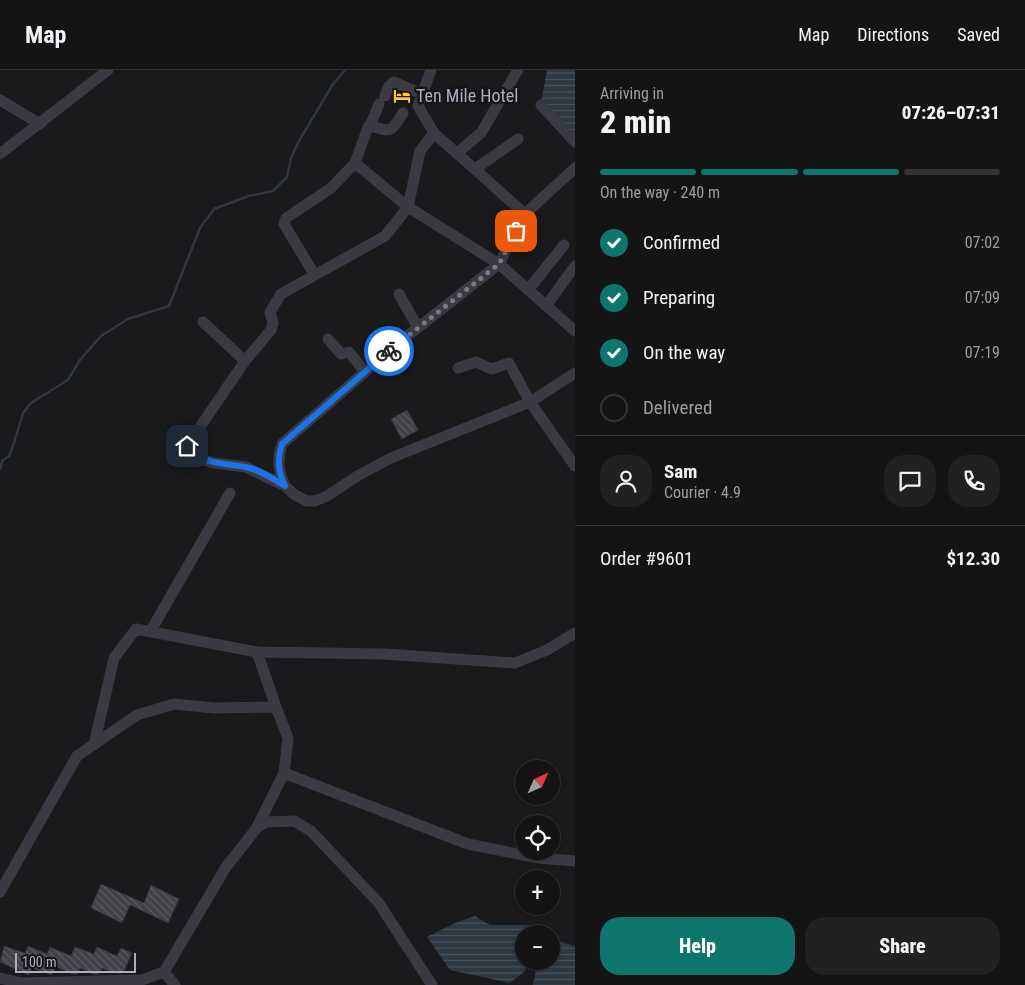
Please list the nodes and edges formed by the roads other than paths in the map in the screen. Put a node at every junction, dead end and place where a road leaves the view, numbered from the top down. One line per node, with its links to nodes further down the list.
1 (108, 70): 8 (street)
2 (431, 70): 4 (street)
3 (518, 70): 13 (street)
4 (422, 94): 9 (street); 10 (street)
5 (0, 100): 8 (street)
6 (541, 105): 12 (street)
7 (403, 113): 9 (street)
8 (40, 124): 14 (street)
9 (370, 126): 15 (street)
10 (434, 133): 13 (street); 18 (street)
11 (518, 138): 17 (street)
12 (575, 142)
13 (457, 153): 17 (street)
14 (0, 154)
15 (355, 164): 18 (street); 23 (street)
16 (575, 168): 19 (street)
17 (474, 169): 19 (street)
18 (408, 207): 21 (street); 23 (street)
19 (525, 214): 21 (street)
20 (564, 245): 24 (street)
21 (499, 264): 24 (street); 28 (street)
22 (575, 266): 26 (street)
23 (314, 274): 31 (street)
24 (528, 290): 26 (street)
25 (399, 294): 28 (street)
26 (546, 306): 29 (street)
27 (202, 322): 31 (street)
28 (418, 328): 33 (street)
29 (575, 331)
30 (328, 339): 33 (street)
31 (245, 361): 37 (street)
32 (458, 368): 35 (street)
33 (365, 372): 37 (street)
34 (575, 373): 35 (street)
35 (530, 402): 36 (street); 37 (street)
36 (575, 466)
37 (285, 486)
38 (230, 493): 39 (street)
39 (150, 632): 41 (street); 43 (street)
40 (575, 633): 41 (street)
41 (257, 652): 42 (street)
42 (276, 707): 43 (street); 44 (street)
43 (94, 745): 47 (street)
44 (284, 773): 45 (street); 46 (street)
45 (256, 830): 48 (street); 51 (street)
46 (575, 861)
47 (0, 892)
48 (164, 972): 49 (street); 50 (street)
49 (0, 978)
50 (175, 985)
51 (432, 985)

